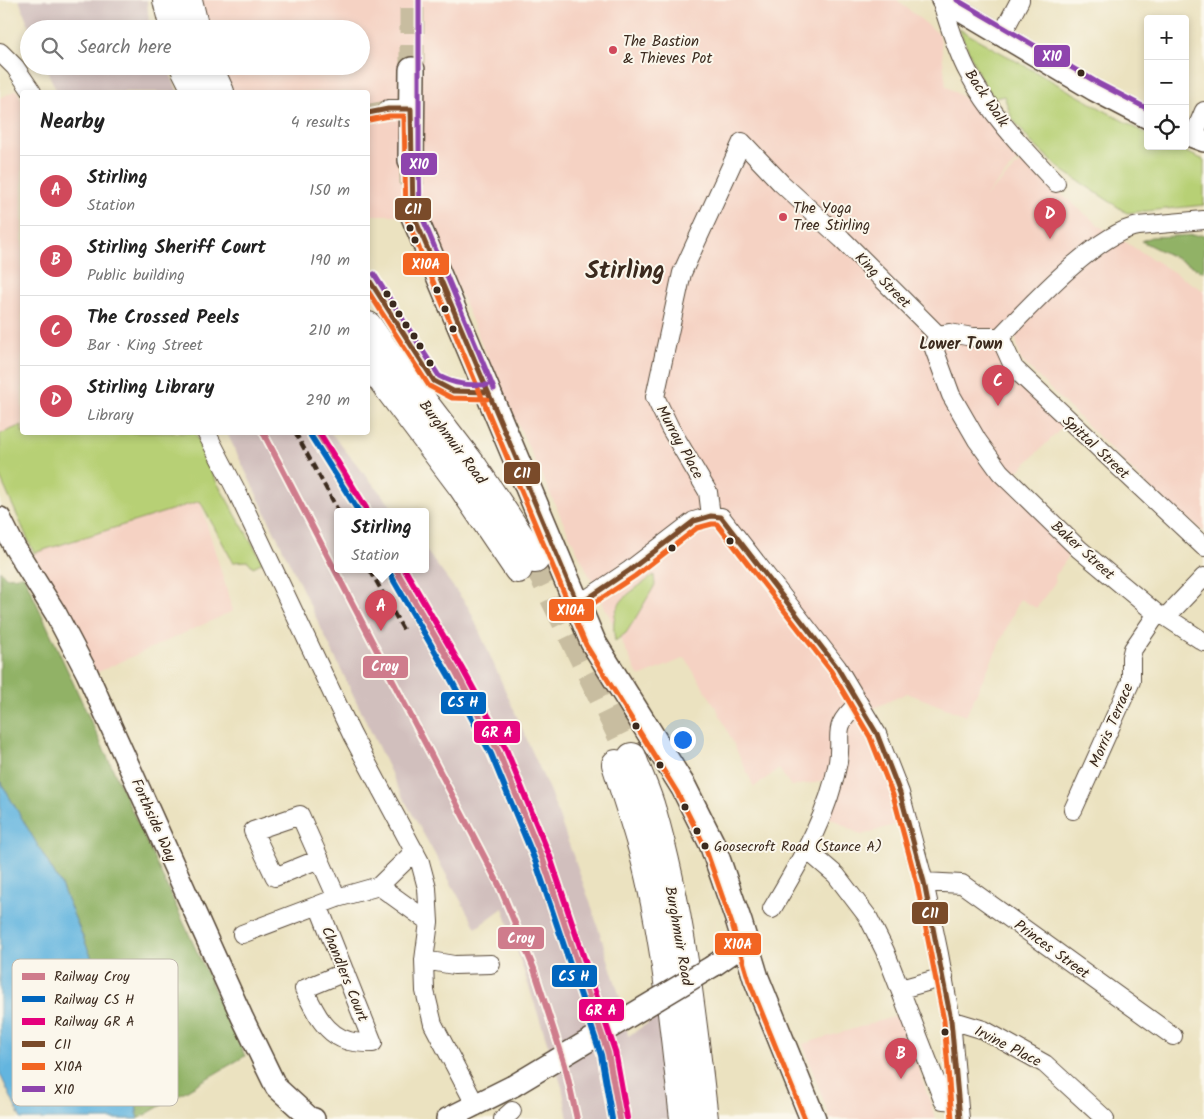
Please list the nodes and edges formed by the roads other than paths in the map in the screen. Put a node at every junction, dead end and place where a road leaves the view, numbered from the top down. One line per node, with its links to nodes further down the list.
1 (167, 0): 5 (main road)
2 (188, 0): 6 (main road)
3 (941, 0): 7 (street); 22 (street, Back Walk)
4 (1020, 0): 7 (street)
5 (172, 20)
6 (194, 20)
7 (1001, 36): 18 (street)
8 (0, 52): 10 (street)
9 (412, 70): 21 (main road)
10 (20, 74)
11 (20, 75): 14 (street)
12 (188, 75): 15 (main road)
13 (212, 75): 16 (main road)
14 (31, 90)
15 (196, 90)
16 (219, 90)
17 (1204, 111): 19 (street)
18 (1144, 116)
19 (1194, 138)
20 (742, 142): 26 (street, King Street); 30 (street, Murray Place)
21 (411, 160)
22 (1056, 183)
23 (413, 214): 34 (main road)
24 (1204, 220): 27 (street)
25 (370, 329): 28 (main road, Burghmuir Road)
26 (938, 335): 27 (street); 35 (street, Baker Street)
27 (1000, 337): 32 (street, Spittal Street)
28 (370, 364)
29 (208, 435): 40 (street)
30 (711, 516): 34 (street); 37 (street)
31 (0, 518): 59 (street, Forthside Way)
32 (1204, 547)
33 (1204, 578): 35 (street, Morris Terrace)
34 (578, 605): 49 (main road)
35 (1162, 616): 36 (street, Baker Street); 38 (street, Morris Terrace)
36 (1204, 642)
37 (858, 704): 39 (street); 42 (street)
38 (1074, 810)
39 (807, 850): 46 (street); 54 (street)
40 (415, 851): 43 (street); 47 (street)
41 (319, 859): 41 (street); 44 (street)
42 (924, 882): 53 (street); 56 (street, Princes Street)
43 (379, 886): 44 (street); 47 (street)
44 (337, 898): 45 (street)
45 (318, 905): 48 (street); 52 (street, Chandlers Court)
46 (772, 909)
47 (429, 922): 50 (street)
48 (242, 934)
49 (745, 944): 58 (street, bridge); 63 (main road)
50 (424, 960): 51 (street); 58 (street)
51 (491, 964)
52 (345, 972): 52 (street, Chandlers Court)
53 (944, 977): 54 (street); 55 (street)
54 (901, 989): 57 (street)
55 (952, 1020): 57 (street); 65 (street, Irvine Place)
56 (1173, 1036)
57 (950, 1100): 64 (street)
58 (476, 1106): 60 (street)
59 (311, 1119)
60 (447, 1119)
61 (684, 1119): 62 (main road, Burghmuir Road)
62 (704, 1119)
63 (813, 1119)
64 (960, 1119)
65 (1105, 1119)

